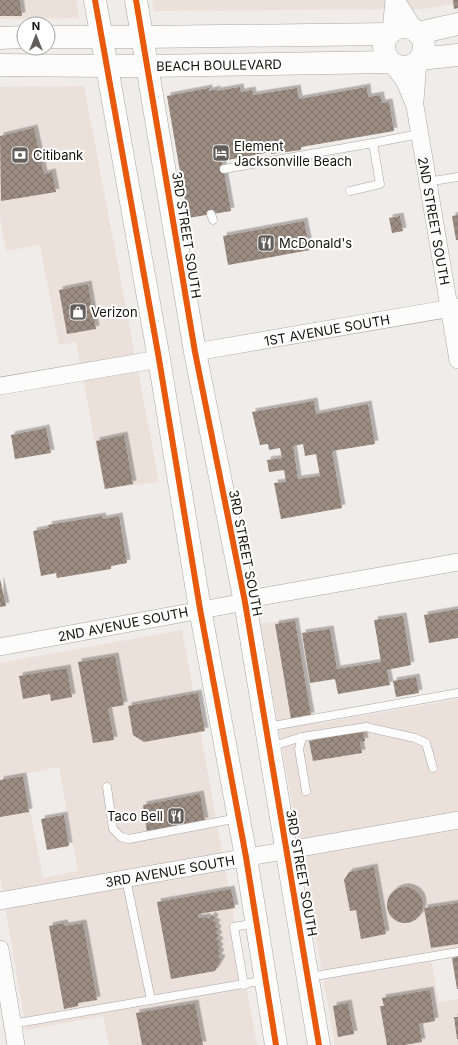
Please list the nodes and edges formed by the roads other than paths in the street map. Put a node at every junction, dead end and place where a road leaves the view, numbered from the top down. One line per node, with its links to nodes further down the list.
1 (95, 0): 9 (main road)
2 (136, 0): 10 (main road, 3RD STREET SOUTH)
3 (395, 0): 5 (street); 6 (street)
4 (458, 24): 5 (main road)
5 (416, 31): 6 (main road); 13 (main road)
6 (390, 33): 10 (main road); 14 (main road)
7 (16, 37): 11 (main road)
8 (56, 37): 9 (main road)
9 (101, 37): 10 (main road); 16 (main road)
10 (143, 37): 17 (main road, 3RD STREET SOUTH)
11 (0, 38)
12 (458, 55): 13 (main road)
13 (419, 60): 14 (main road); 18 (street)
14 (392, 64): 17 (main road, BEACH BOULEVARD); 18 (street)
15 (0, 65): 16 (main road, BEACH BOULEVARD)
16 (106, 66): 17 (main road, BEACH BOULEVARD); 27 (main road)
17 (148, 66): 26 (main road, 3RD STREET SOUTH)
18 (414, 106): 19 (street, 2ND STREET SOUTH)
19 (419, 134): 20 (lane); 23 (street, 2ND STREET SOUTH)
20 (373, 143): 21 (lane); 24 (lane)
21 (224, 169)
22 (458, 177): 23 (lane)
23 (427, 182): 25 (street, 2ND STREET SOUTH)
24 (350, 191)
25 (453, 308): 26 (street, 1ST AVENUE SOUTH); 28 (street, 2ND STREET SOUTH)
26 (195, 352): 31 (main road, 3RD STREET SOUTH)
27 (159, 359): 29 (street); 32 (main road)
28 (458, 360)
29 (0, 386)
30 (458, 562): 31 (street, 2ND AVENUE SOUTH)
31 (245, 602): 32 (street, 2ND AVENUE SOUTH); 35 (main road, 3RD STREET SOUTH)
32 (200, 609): 33 (street, 2ND AVENUE SOUTH); 40 (main road)
33 (0, 647)
34 (458, 692): 35 (lane)
35 (268, 737): 36 (lane); 42 (main road, 3RD STREET SOUTH)
36 (302, 737): 37 (lane); 39 (lane)
37 (433, 768)
38 (107, 787): 40 (lane)
39 (306, 791)
40 (239, 818): 43 (main road)
41 (458, 820): 42 (street, 3RD AVENUE SOUTH)
42 (287, 851): 43 (street, 3RD AVENUE SOUTH); 49 (main road, 3RD STREET SOUTH)
43 (246, 857): 44 (street, 3RD AVENUE SOUTH); 46 (main road)
44 (126, 878): 45 (street, 3RD AVENUE SOUTH); 52 (lane)
45 (0, 901)
46 (256, 922): 50 (main road); 51 (lane)
47 (0, 949): 53 (street)
48 (458, 952): 49 (lane)
49 (308, 977): 56 (main road, 3RD STREET SOUTH)
50 (266, 980): 51 (lane); 55 (main road)
51 (244, 984): 52 (lane)
52 (151, 1000): 53 (lane)
53 (12, 1024): 54 (street)
54 (16, 1045)
55 (276, 1045)
56 (319, 1045)

